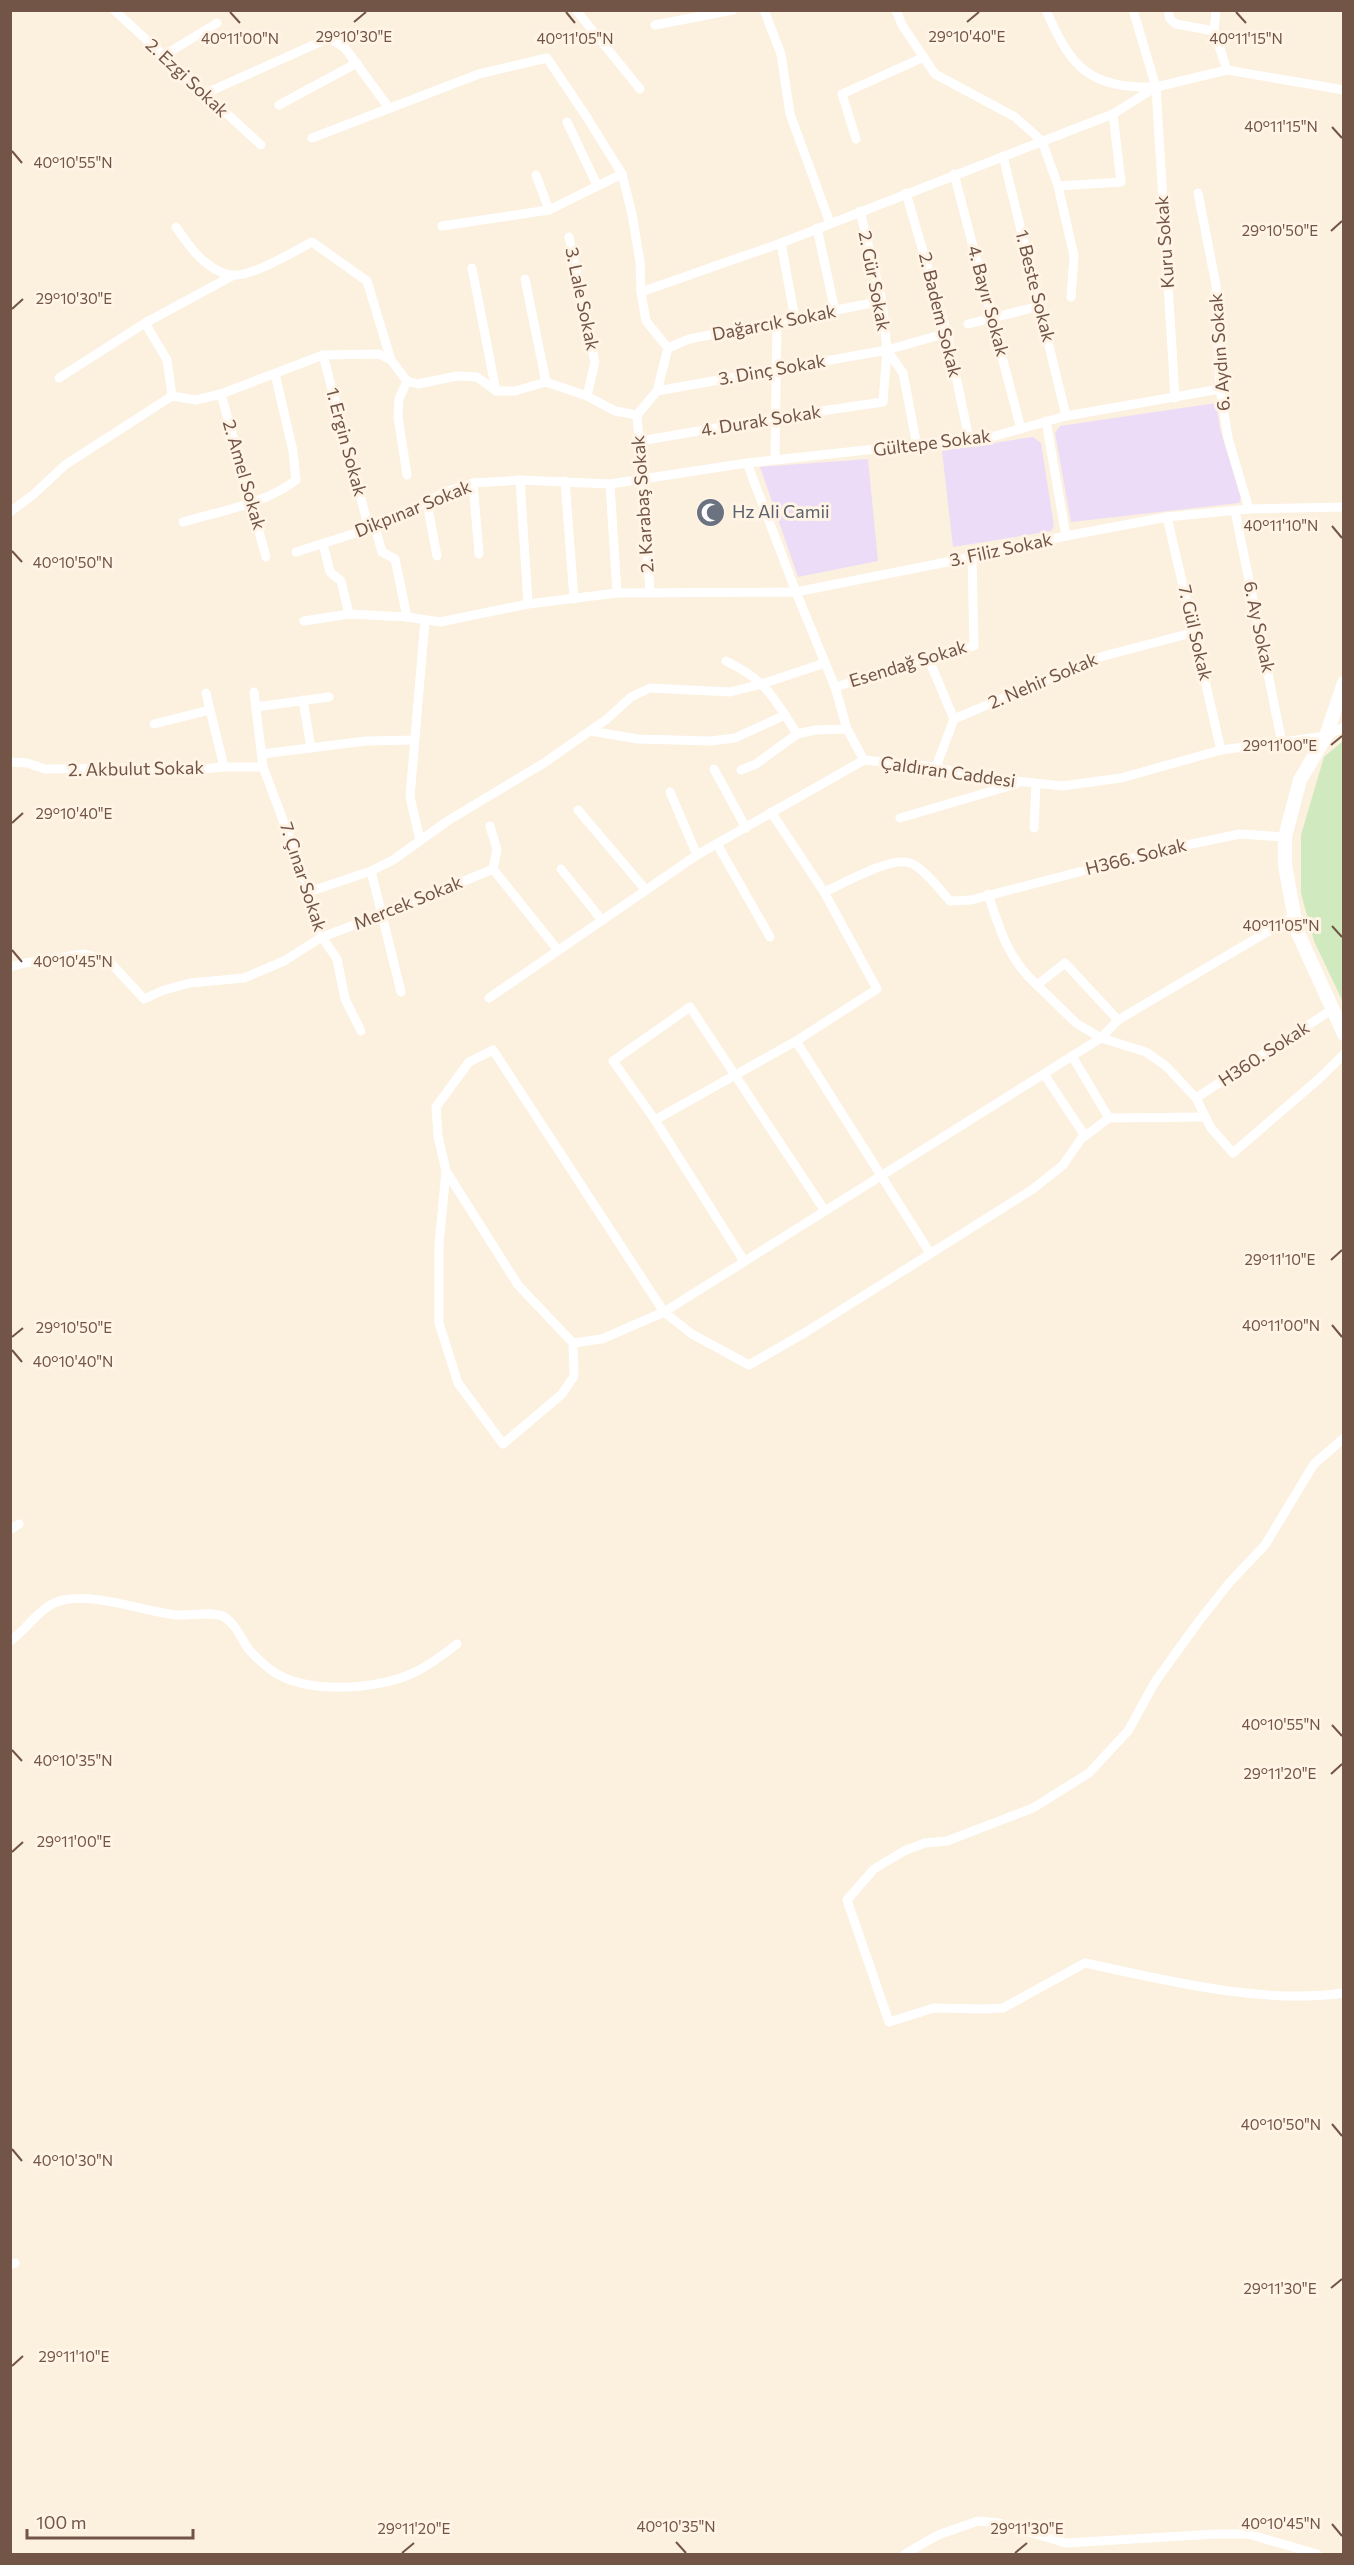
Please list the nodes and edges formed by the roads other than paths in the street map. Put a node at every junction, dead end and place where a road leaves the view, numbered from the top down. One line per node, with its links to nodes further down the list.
1 (129, 10): 10 (street)
2 (576, 10): 19 (street)
3 (733, 10): 12 (street)
4 (764, 10): 40 (street)
5 (896, 10): 15 (street)
6 (1046, 10): 18 (street)
7 (1133, 10): 18 (street, Kuru Sokak)
8 (1168, 10): 13 (street)
9 (1216, 10): 13 (street)
10 (117, 14): 14 (street, 2. Ezgi Sokak)
11 (217, 23): 14 (street)
12 (655, 25)
13 (1214, 31): 17 (street)
14 (163, 56): 21 (street, 2. Ezgi Sokak)
15 (924, 57): 27 (street); 28 (street)
16 (357, 63): 21 (street); 22 (street); 23 (street)
17 (1227, 70): 18 (street); 20 (street)
18 (1156, 87): 24 (street); 75 (street, Kuru Sokak)
19 (640, 89)
20 (1344, 90)
21 (204, 94): 29 (street, 2. Ezgi Sokak)
22 (279, 105)
23 (389, 108): 26 (street); 31 (street)
24 (1113, 114): 28 (street); 35 (street)
25 (567, 122): 34 (street)
26 (312, 138)
27 (856, 139)
28 (1042, 141): 30 (street); 35 (street)
29 (261, 145)
30 (1003, 156): 32 (street); 52 (street, 1. Beste Sokak)
31 (621, 174): 34 (street); 49 (street)
32 (954, 174): 36 (street); 55 (street, 4. Bayır Sokak)
33 (536, 175): 38 (street)
34 (597, 185): 38 (street)
35 (1058, 186): 50 (street)
36 (906, 193): 39 (street); 59 (street, 2. Badem Sokak)
37 (1198, 193): 69 (street, 6. Aydın Sokak)
38 (549, 210): 41 (street)
39 (860, 212): 40 (street); 51 (street, 2. Gür Sokak)
40 (830, 223): 43 (street)
41 (442, 226)
42 (176, 227): 47 (street)
43 (817, 228): 45 (street); 53 (street)
44 (568, 237): 74 (street, 3. Lale Sokak)
45 (781, 243): 49 (street); 54 (street)
46 (472, 268): 70 (street)
47 (232, 276): 57 (street); 63 (street)
48 (525, 279): 68 (street)
49 (641, 292): 60 (street)
50 (1071, 297)
51 (882, 301): 53 (street, Dağarcık Sokak); 61 (street, 2. Gür Sokak)
52 (1040, 306): 55 (street); 78 (street, 1. Beste Sokak)
53 (835, 311): 54 (street, Dağarcık Sokak)
54 (795, 318): 56 (street, Dağarcık Sokak)
55 (992, 318): 58 (street); 81 (street, 4. Bayır Sokak)
56 (777, 322): 60 (street, Dağarcık Sokak); 64 (street)
57 (145, 323): 66 (street); 73 (street)
58 (968, 324)
59 (947, 333): 61 (street, 3. Dinç Sokak); 82 (street, 2. Badem Sokak)
60 (668, 348): 71 (street)
61 (886, 350): 64 (street, 3. Dinç Sokak); 76 (street, 2. Gür Sokak); 84 (street, 2. Gür Sokak)
62 (323, 355): 63 (street); 65 (street); 101 (street, 1. Ergin Sokak)
63 (391, 360): 67 (street)
64 (775, 369): 71 (street, 3. Dinç Sokak); 79 (street)
65 (275, 374): 72 (street); 93 (street)
66 (58, 378)
67 (407, 381): 70 (street); 87 (street)
68 (546, 382): 70 (street); 74 (street)
69 (1220, 389): 75 (street, Gültepe Sokak); 96 (street, 6. Aydın Sokak)
70 (496, 391)
71 (657, 391): 77 (street)
72 (221, 394): 73 (street); 93 (street, 2. Amel Sokak)
73 (172, 396): 98 (street)
74 (587, 396): 77 (street)
75 (1175, 398): 78 (street, Gültepe Sokak)
76 (883, 402): 79 (street, 4. Durak Sokak)
77 (637, 416): 83 (street, 2. Karabaş Sokak)
78 (1066, 416): 80 (street, Gültepe Sokak)
79 (774, 418): 83 (street, 4. Durak Sokak); 85 (street)
80 (1046, 421): 81 (street, Gültepe Sokak); 102 (street)
81 (1021, 429): 82 (street, Gültepe Sokak)
82 (969, 439): 84 (street, Gültepe Sokak)
83 (640, 441): 88 (street, 2. Karabaş Sokak)
84 (917, 446): 85 (street, Gültepe Sokak)
85 (775, 459): 86 (street, Gültepe Sokak)
86 (747, 463): 88 (street, Gültepe Sokak); 110 (street)
87 (407, 475)
88 (641, 479): 92 (street, Dikpınar Sokak); 109 (street, 2. Karabaş Sokak)
89 (520, 480): 90 (street, Dikpınar Sokak); 91 (street, Dikpınar Sokak); 113 (street)
90 (564, 481): 92 (street, Dikpınar Sokak); 112 (street)
91 (473, 483): 94 (street, Dikpınar Sokak); 105 (street)
92 (610, 484): 111 (street)
93 (252, 502): 100 (street); 107 (street, 2. Amel Sokak)
94 (428, 503): 101 (street, Dikpınar Sokak); 106 (street)
95 (1344, 507): 96 (street, 3. Filiz Sokak)
96 (1250, 509): 97 (street, 3. Filiz Sokak)
97 (1235, 511): 99 (street, 3. Filiz Sokak); 140 (street, 6. Ay Sokak)
98 (10, 512)
99 (1167, 517): 102 (street, 3. Filiz Sokak); 118 (street, 7. Gül Sokak)
100 (183, 522)
101 (372, 528): 103 (street, Dikpınar Sokak); 115 (street, 1. Ergin Sokak)
102 (1066, 536): 108 (street, 3. Filiz Sokak)
103 (323, 544): 104 (street, Dikpınar Sokak); 114 (street)
104 (296, 552)
105 (479, 554)
106 (437, 556)
107 (266, 557)
108 (972, 557): 110 (street, 3. Filiz Sokak); 119 (street, Esendağ Sokak)
109 (650, 592): 110 (street, 3. Filiz Sokak); 111 (street, 3. Filiz Sokak)
110 (796, 592): 121 (street)
111 (617, 593): 112 (street, 3. Filiz Sokak)
112 (574, 599): 113 (street, 3. Filiz Sokak)
113 (528, 604): 116 (street, 3. Filiz Sokak)
114 (350, 614): 115 (street, 3. Filiz Sokak); 117 (street, 3. Filiz Sokak)
115 (407, 617): 116 (street, 3. Filiz Sokak)
116 (425, 620): 139 (street)
117 (304, 621)
118 (1195, 632): 132 (street, 2. Nehir Sokak); 142 (street, 7. Gül Sokak)
119 (929, 660): 124 (street, Esendağ Sokak); 132 (street)
120 (726, 661): 123 (street)
121 (825, 663): 123 (street); 124 (street)
122 (1344, 683): 138 (street)
123 (762, 684): 131 (street); 136 (street)
124 (835, 687): 135 (street, Esendağ Sokak)
125 (254, 692): 129 (street, 7. Çınar Sokak)
126 (206, 693): 130 (street)
127 (329, 697): 128 (street)
128 (303, 700): 129 (street); 141 (street)
129 (256, 707): 143 (street, 7. Çınar Sokak)
130 (210, 710): 133 (street); 146 (street)
131 (785, 715): 136 (street); 137 (street)
132 (954, 719): 148 (street)
133 (154, 724)
134 (1344, 727): 138 (street, Çaldıran Caddesi)
135 (847, 729): 137 (street); 144 (street, Esendağ Sokak)
136 (590, 731): 161 (street)
137 (797, 734): 150 (street)
138 (1326, 736): 140 (street, Çaldıran Caddesi); 160 (street)
139 (413, 740): 141 (street); 161 (street)
140 (1282, 743): 142 (street, Çaldıran Caddesi)
141 (311, 748): 143 (street)
142 (1221, 750): 152 (street, Çaldıran Caddesi)
143 (262, 754): 147 (street, 7. Çınar Sokak)
144 (864, 760): 148 (street, Çaldıran Caddesi); 155 (street, Çaldıran Caddesi)
145 (10, 762): 146 (street, 2. Akbulut Sokak)
146 (224, 767): 147 (street, 2. Akbulut Sokak)
147 (263, 767): 168 (street, 7. Çınar Sokak)
148 (936, 767): 151 (street, Çaldıran Caddesi)
149 (714, 769): 158 (street)
150 (741, 770)
151 (1022, 783): 152 (street, Çaldıran Caddesi); 156 (street)
152 (1036, 784): 159 (street)
153 (670, 792): 163 (street)
154 (578, 810): 167 (street)
155 (771, 812): 158 (street, Çaldıran Caddesi); 169 (street)
156 (900, 819)
157 (490, 826): 164 (street)
158 (746, 828): 162 (street, Çaldıran Caddesi)
159 (1034, 828)
160 (1285, 837): 170 (street, H366. Sokak); 172 (street)
161 (420, 840): 166 (street)
162 (717, 844): 163 (street, Çaldıran Caddesi); 175 (street)
163 (697, 855): 167 (street, Çaldıran Caddesi)
164 (493, 869): 171 (street, Mercek Sokak); 176 (street)
165 (561, 869): 173 (street)
166 (371, 871): 168 (street); 171 (street)
167 (645, 889): 173 (street, Çaldıran Caddesi)
168 (309, 892): 174 (street, 7. Çınar Sokak)
169 (824, 892): 170 (street, H366. Sokak); 186 (street)
170 (988, 894): 178 (street)
171 (382, 915): 174 (street, Mercek Sokak); 179 (street)
172 (1294, 916): 181 (street); 182 (street)
173 (601, 919): 176 (street, Çaldıran Caddesi)
174 (322, 937): 177 (street, Mercek Sokak); 183 (street, 7. Çınar Sokak)
175 (770, 937)
176 (557, 950): 180 (street, Çaldıran Caddesi)
177 (10, 967)
178 (1037, 985): 182 (street); 185 (street)
179 (401, 992)
180 (489, 998)
181 (1333, 1009): 184 (street); 191 (street, H360. Sokak)
182 (1118, 1020): 185 (street)
183 (362, 1031)
184 (1344, 1034)
185 (1101, 1038): 188 (street); 191 (street)
186 (796, 1041): 189 (street); 197 (street)
187 (1344, 1054): 192 (street)
188 (1072, 1056): 190 (street); 193 (street)
189 (736, 1074): 194 (street); 194 (street); 198 (street)
190 (1044, 1074): 195 (street); 197 (street)
191 (1196, 1098): 192 (street)
192 (1205, 1117): 193 (street)
193 (1109, 1118): 195 (street)
194 (655, 1120): 200 (street)
195 (1085, 1136): 199 (street)
196 (446, 1171): 201 (street); 202 (street); 202 (street)
197 (880, 1176): 198 (street); 199 (street)
198 (825, 1210): 200 (street)
199 (930, 1253): 201 (street)
200 (744, 1261): 201 (street)
201 (664, 1312): 202 (street)
202 (573, 1343)
203 (1344, 1438): 206 (street)
204 (10, 1641): 205 (street)
205 (457, 1644)
206 (1344, 1994)
207 (1066, 2543): 208 (street); 209 (street); 210 (street)
208 (905, 2554)
209 (1068, 2554)
210 (1317, 2554)

